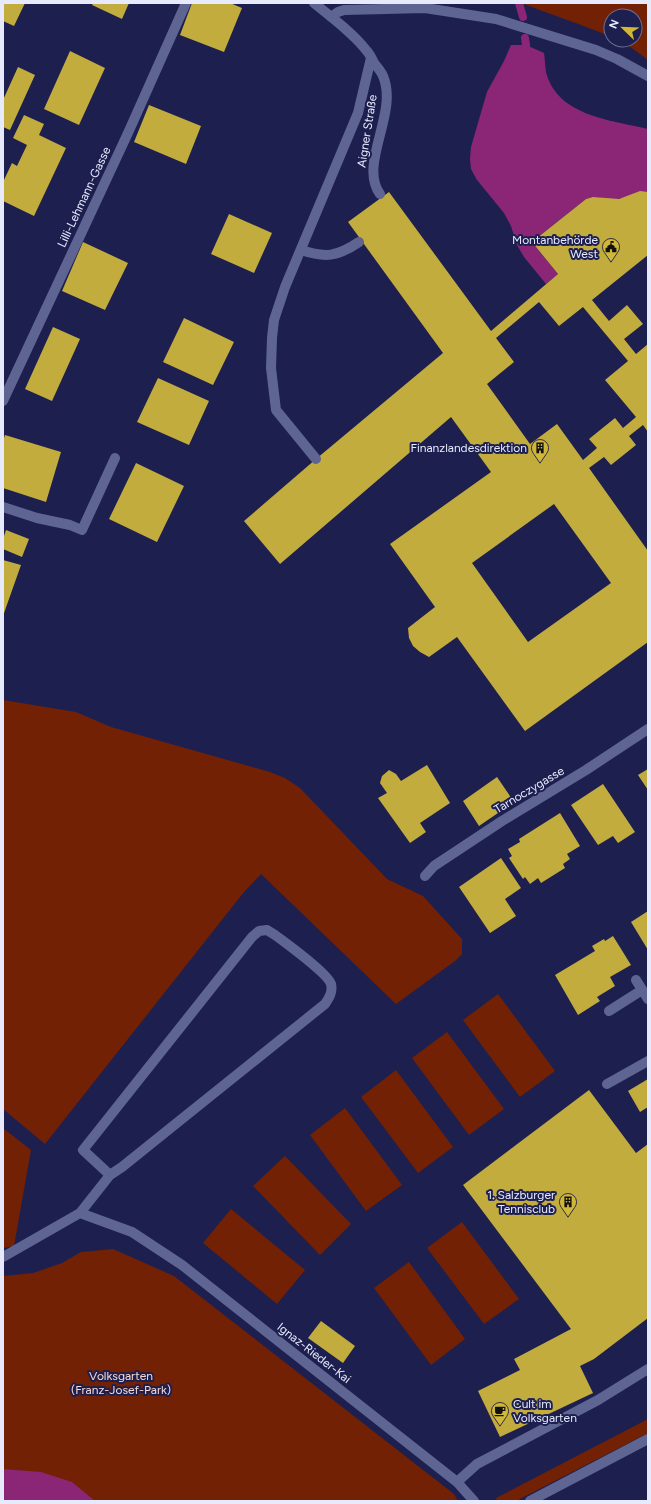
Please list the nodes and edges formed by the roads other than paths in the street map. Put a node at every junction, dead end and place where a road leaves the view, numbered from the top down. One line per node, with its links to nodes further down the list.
1 (186, 3): 9 (street, Lilli-Lehmann-Gasse)
2 (314, 3): 3 (street, Aigner Straße)
3 (331, 17): 4 (street, Aigner Straße); 5 (street)
4 (371, 58): 6 (street, Aigner Straße); 8 (street)
5 (648, 76)
6 (380, 194)
7 (359, 242): 8 (street)
8 (301, 250): 11 (street)
9 (3, 401)
10 (115, 458): 12 (street)
11 (316, 459)
12 (3, 507)
13 (648, 729): 14 (street, Tarnoczygasse)
14 (426, 876)
15 (636, 980): 16 (street)
16 (642, 990): 17 (street); 18 (street)
17 (648, 999)
18 (609, 1011)
19 (648, 1061): 20 (street)
20 (607, 1084)
21 (110, 1174): 21 (street); 22 (street)
22 (80, 1213): 23 (street); 26 (street, Ignaz-Rieder-Kai)
23 (3, 1257)
24 (648, 1369): 26 (street)
25 (648, 1439): 28 (street)
26 (456, 1482): 27 (street, Ignaz-Rieder-Kai)
27 (474, 1501)
28 (530, 1501)

